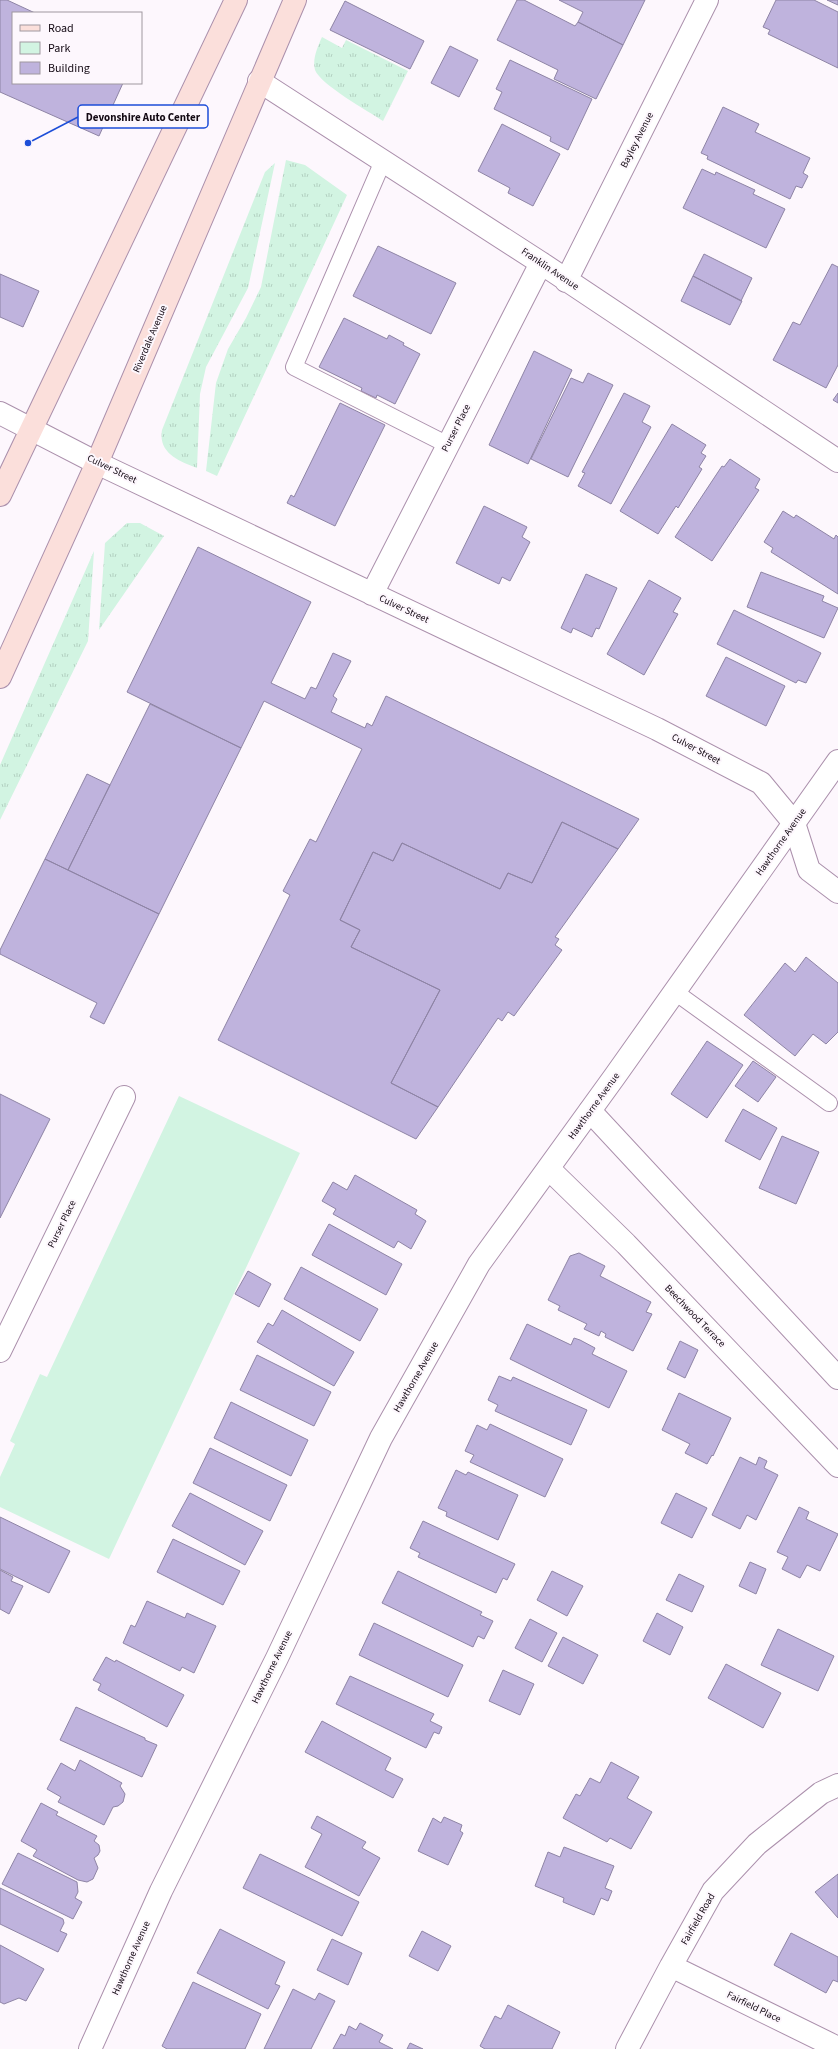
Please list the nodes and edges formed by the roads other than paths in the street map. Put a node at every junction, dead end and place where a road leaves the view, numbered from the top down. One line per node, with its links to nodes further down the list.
1 (236, 0): 9 (main road)
2 (294, 0): 4 (main road, Riverdale Avenue)
3 (707, 0): 7 (street, Bayley Avenue)
4 (259, 81): 5 (street, Franklin Avenue); 12 (main road, Riverdale Avenue)
5 (383, 161): 6 (street, Franklin Avenue); 10 (lane)
6 (541, 263): 7 (street, Franklin Avenue); 10 (street, Purser Place)
7 (566, 281): 11 (street, Franklin Avenue)
8 (0, 414): 9 (street, Culver Street)
9 (31, 429): 12 (street, Culver Street); 13 (main road)
10 (448, 445): 14 (street, Purser Place)
11 (838, 462)
12 (97, 463): 14 (street, Culver Street); 15 (main road, Riverdale Avenue)
13 (0, 495)
14 (372, 594): 17 (street, Culver Street)
15 (0, 677)
16 (838, 760): 17 (street, Hawthorne Avenue)
17 (794, 824): 18 (street); 19 (street, Hawthorne Avenue)
18 (838, 892)
19 (675, 992): 21 (lane); 22 (street, Hawthorne Avenue)
20 (124, 1097): 24 (street, Purser Place)
21 (829, 1103)
22 (590, 1111): 23 (street, Hawthorne Avenue); 25 (street)
23 (549, 1169): 26 (street, Beechwood Terrace); 30 (street, Hawthorne Avenue)
24 (0, 1351)
25 (838, 1378)
26 (838, 1466)
27 (838, 1785): 28 (street, Fairfield Road)
28 (671, 1966): 29 (street, Fairfield Place); 31 (street, Fairfield Road)
29 (838, 2048)
30 (90, 2049)
31 (627, 2049)

